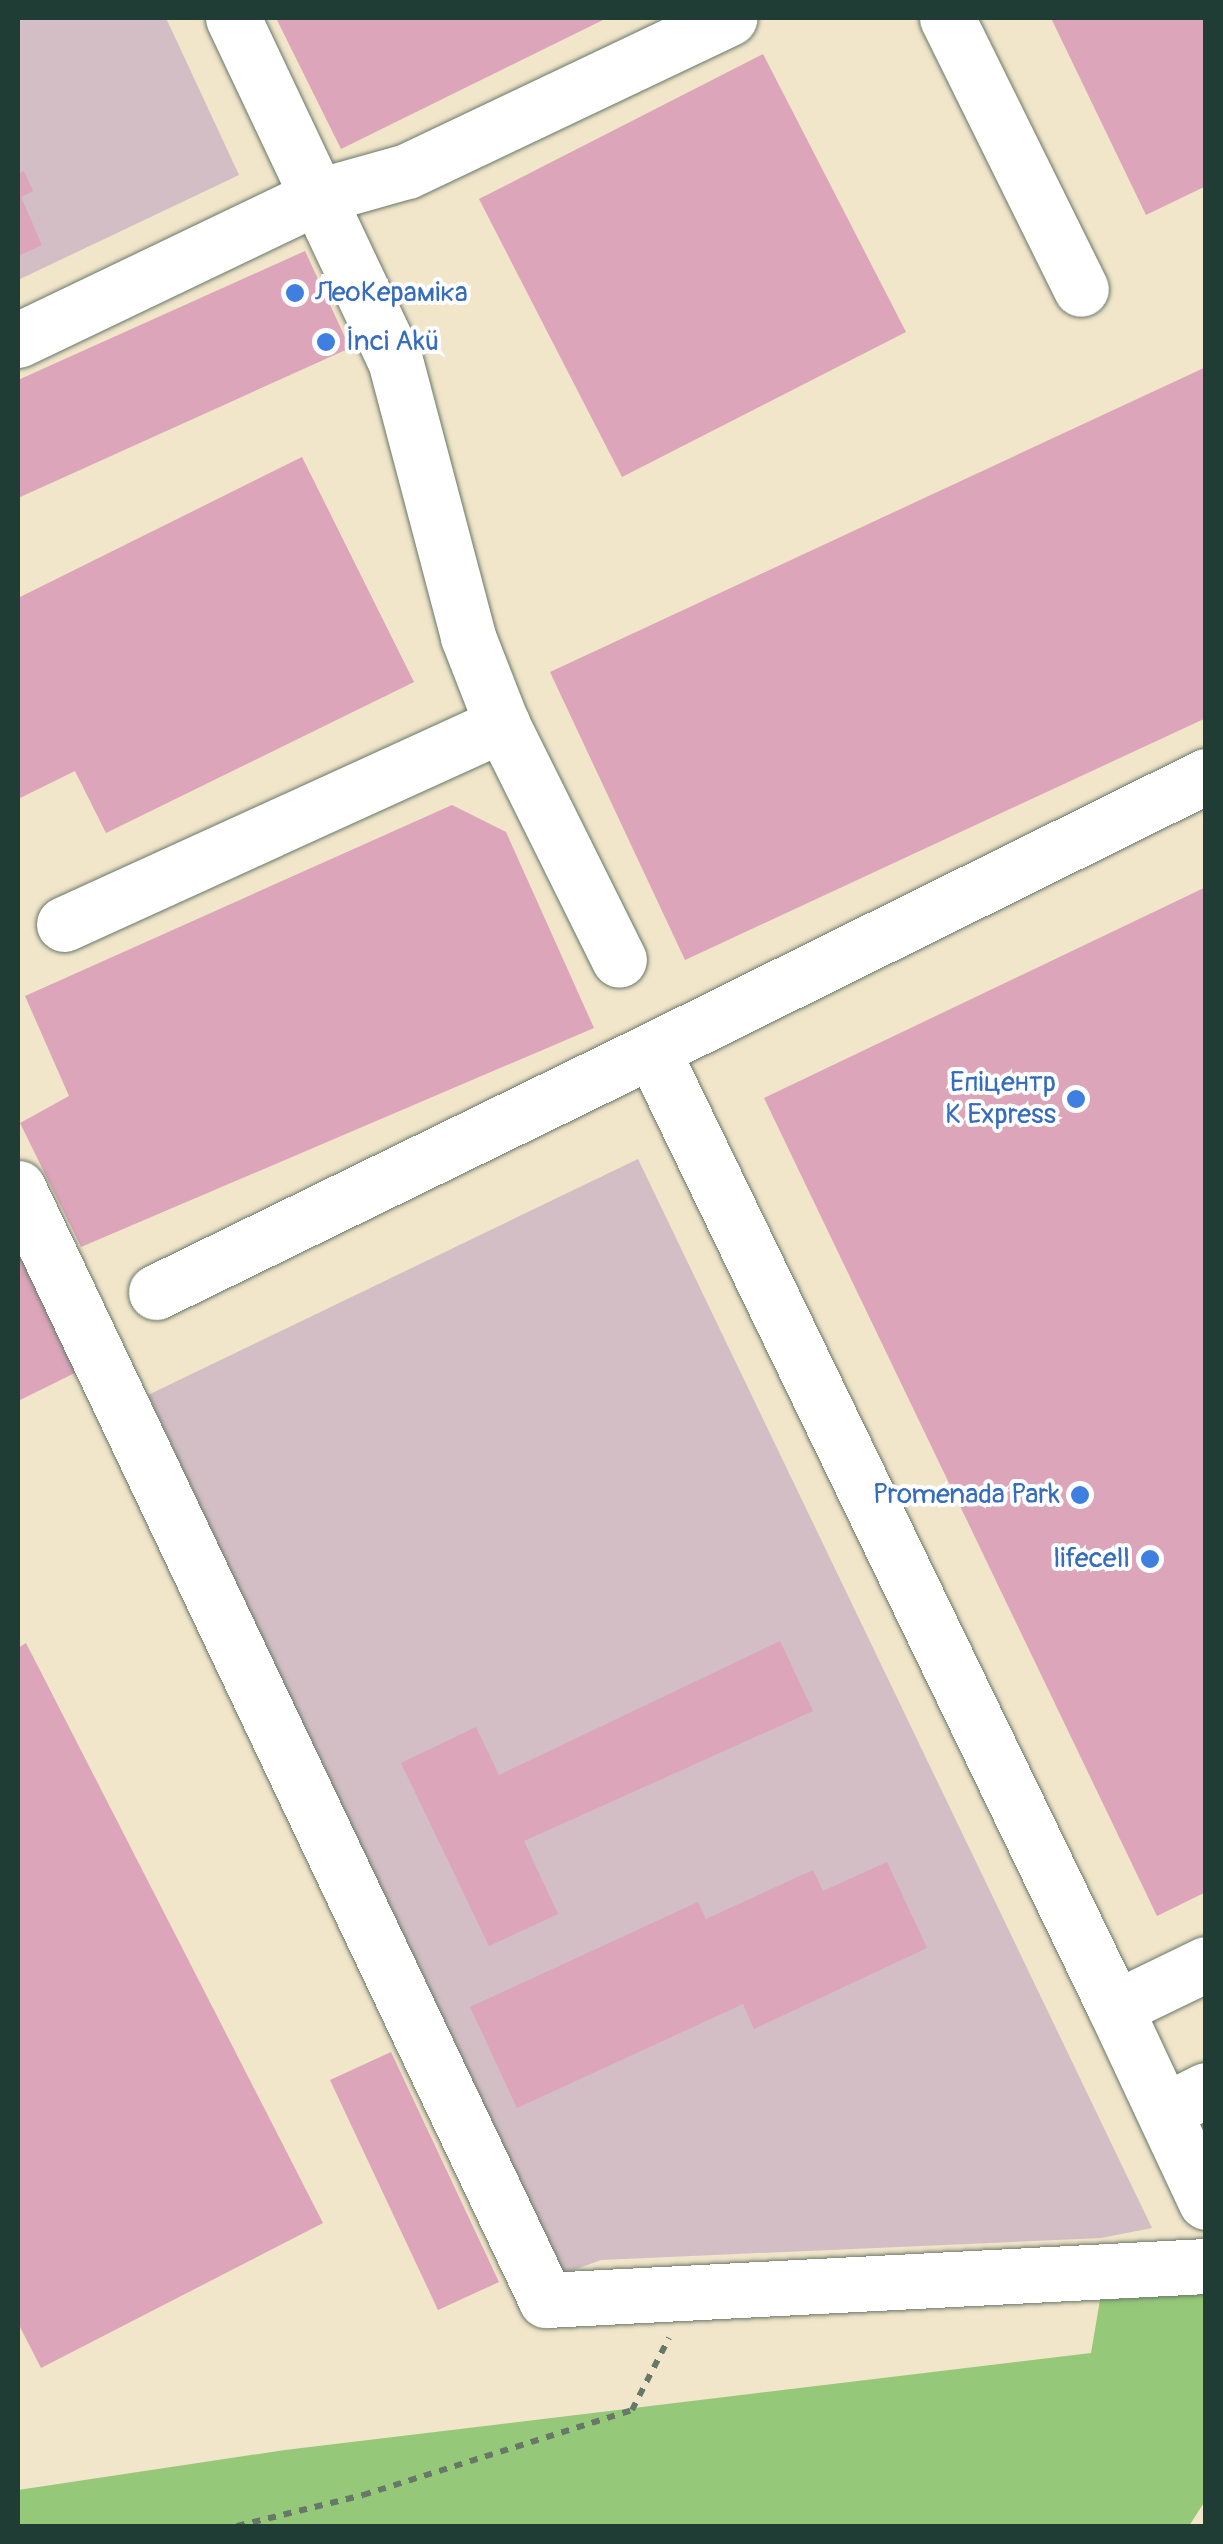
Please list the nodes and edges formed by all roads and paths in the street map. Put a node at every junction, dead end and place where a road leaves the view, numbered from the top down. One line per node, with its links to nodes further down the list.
1 (234, 18): 4 (lane)
2 (947, 18): 5 (lane)
3 (709, 22): 4 (lane)
4 (318, 196): 6 (lane); 7 (lane)
5 (1081, 289)
6 (18, 340)
7 (502, 724): 9 (lane); 10 (lane)
8 (1206, 776): 11 (lane)
9 (64, 924)
10 (619, 960)
11 (652, 1050): 13 (lane); 15 (lane)
12 (18, 1188): 19 (lane)
13 (156, 1292)
14 (1206, 1964): 15 (lane)
15 (1114, 2008): 16 (lane)
16 (1185, 2100): 17 (lane)
17 (1206, 2202)
18 (1206, 2266): 19 (lane)
19 (692, 2292): 20 (path)
20 (237, 2526)

